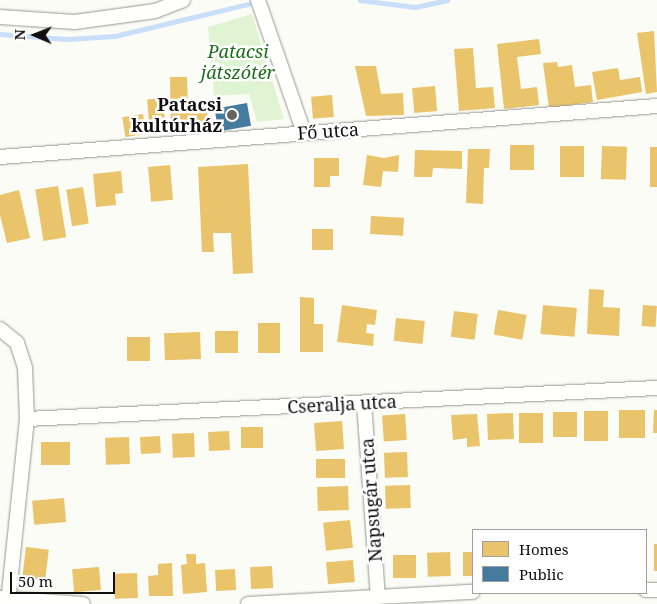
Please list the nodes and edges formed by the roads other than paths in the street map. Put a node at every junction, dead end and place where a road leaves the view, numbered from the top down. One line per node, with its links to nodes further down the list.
1 (183, 0): 3 (street)
2 (258, 0): 5 (street)
3 (0, 17)
4 (657, 106): 5 (street, Fő utca)
5 (304, 133): 6 (street, Fő utca)
6 (0, 157)
7 (0, 329): 10 (street)
8 (657, 388): 9 (street, Cseralja utca)
9 (364, 403): 10 (street, Cseralja utca); 12 (street, Napsugár utca)
10 (26, 419): 13 (street)
11 (469, 596): 12 (street)
12 (371, 599): 15 (street)
13 (5, 600): 14 (street)
14 (83, 604)
15 (248, 604)

